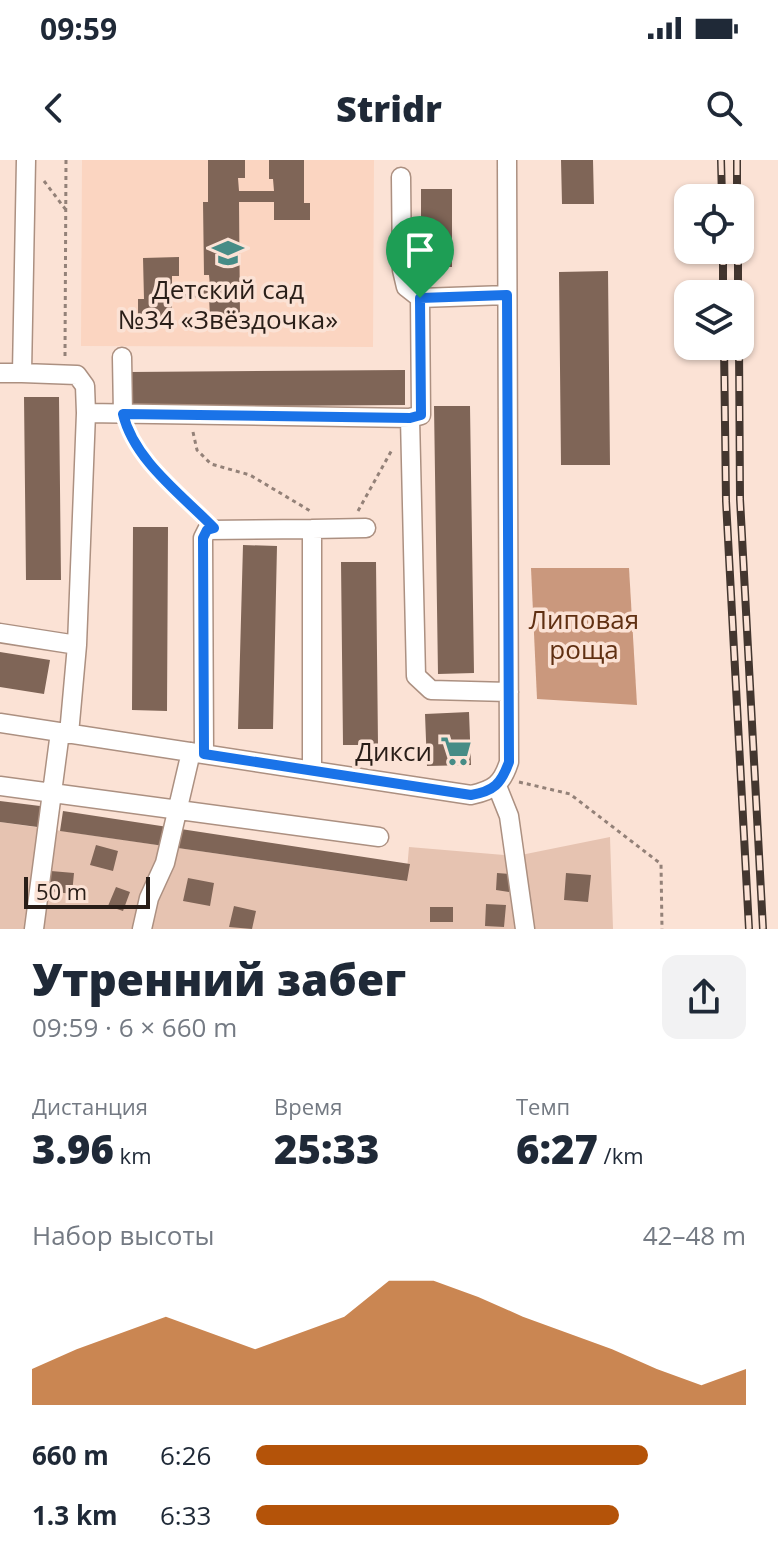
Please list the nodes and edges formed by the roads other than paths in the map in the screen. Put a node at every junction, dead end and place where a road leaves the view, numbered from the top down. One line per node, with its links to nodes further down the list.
1 (507, 160): 4 (street)
2 (32, 166): 8 (street)
3 (401, 177): 5 (street)
4 (507, 295): 5 (street); 16 (street)
5 (420, 298): 11 (street)
6 (122, 357): 10 (street)
7 (0, 373): 8 (street)
8 (22, 373): 9 (street)
9 (86, 413): 10 (street); 15 (street)
10 (123, 414): 11 (street)
11 (410, 418): 16 (street)
12 (350, 528): 13 (street)
13 (312, 529): 19 (street); 20 (street)
14 (0, 633): 15 (street)
15 (77, 645): 18 (street)
16 (509, 692): 21 (street)
17 (0, 723): 18 (street)
18 (64, 733): 19 (street); 23 (street)
19 (198, 753): 20 (street); 24 (street)
20 (312, 770): 21 (street)
21 (500, 782): 28 (street)
22 (0, 786): 23 (street)
23 (52, 794): 24 (street); 26 (street)
24 (177, 811): 25 (street); 27 (street)
25 (379, 837)
26 (34, 929)
27 (142, 929)
28 (525, 929)

